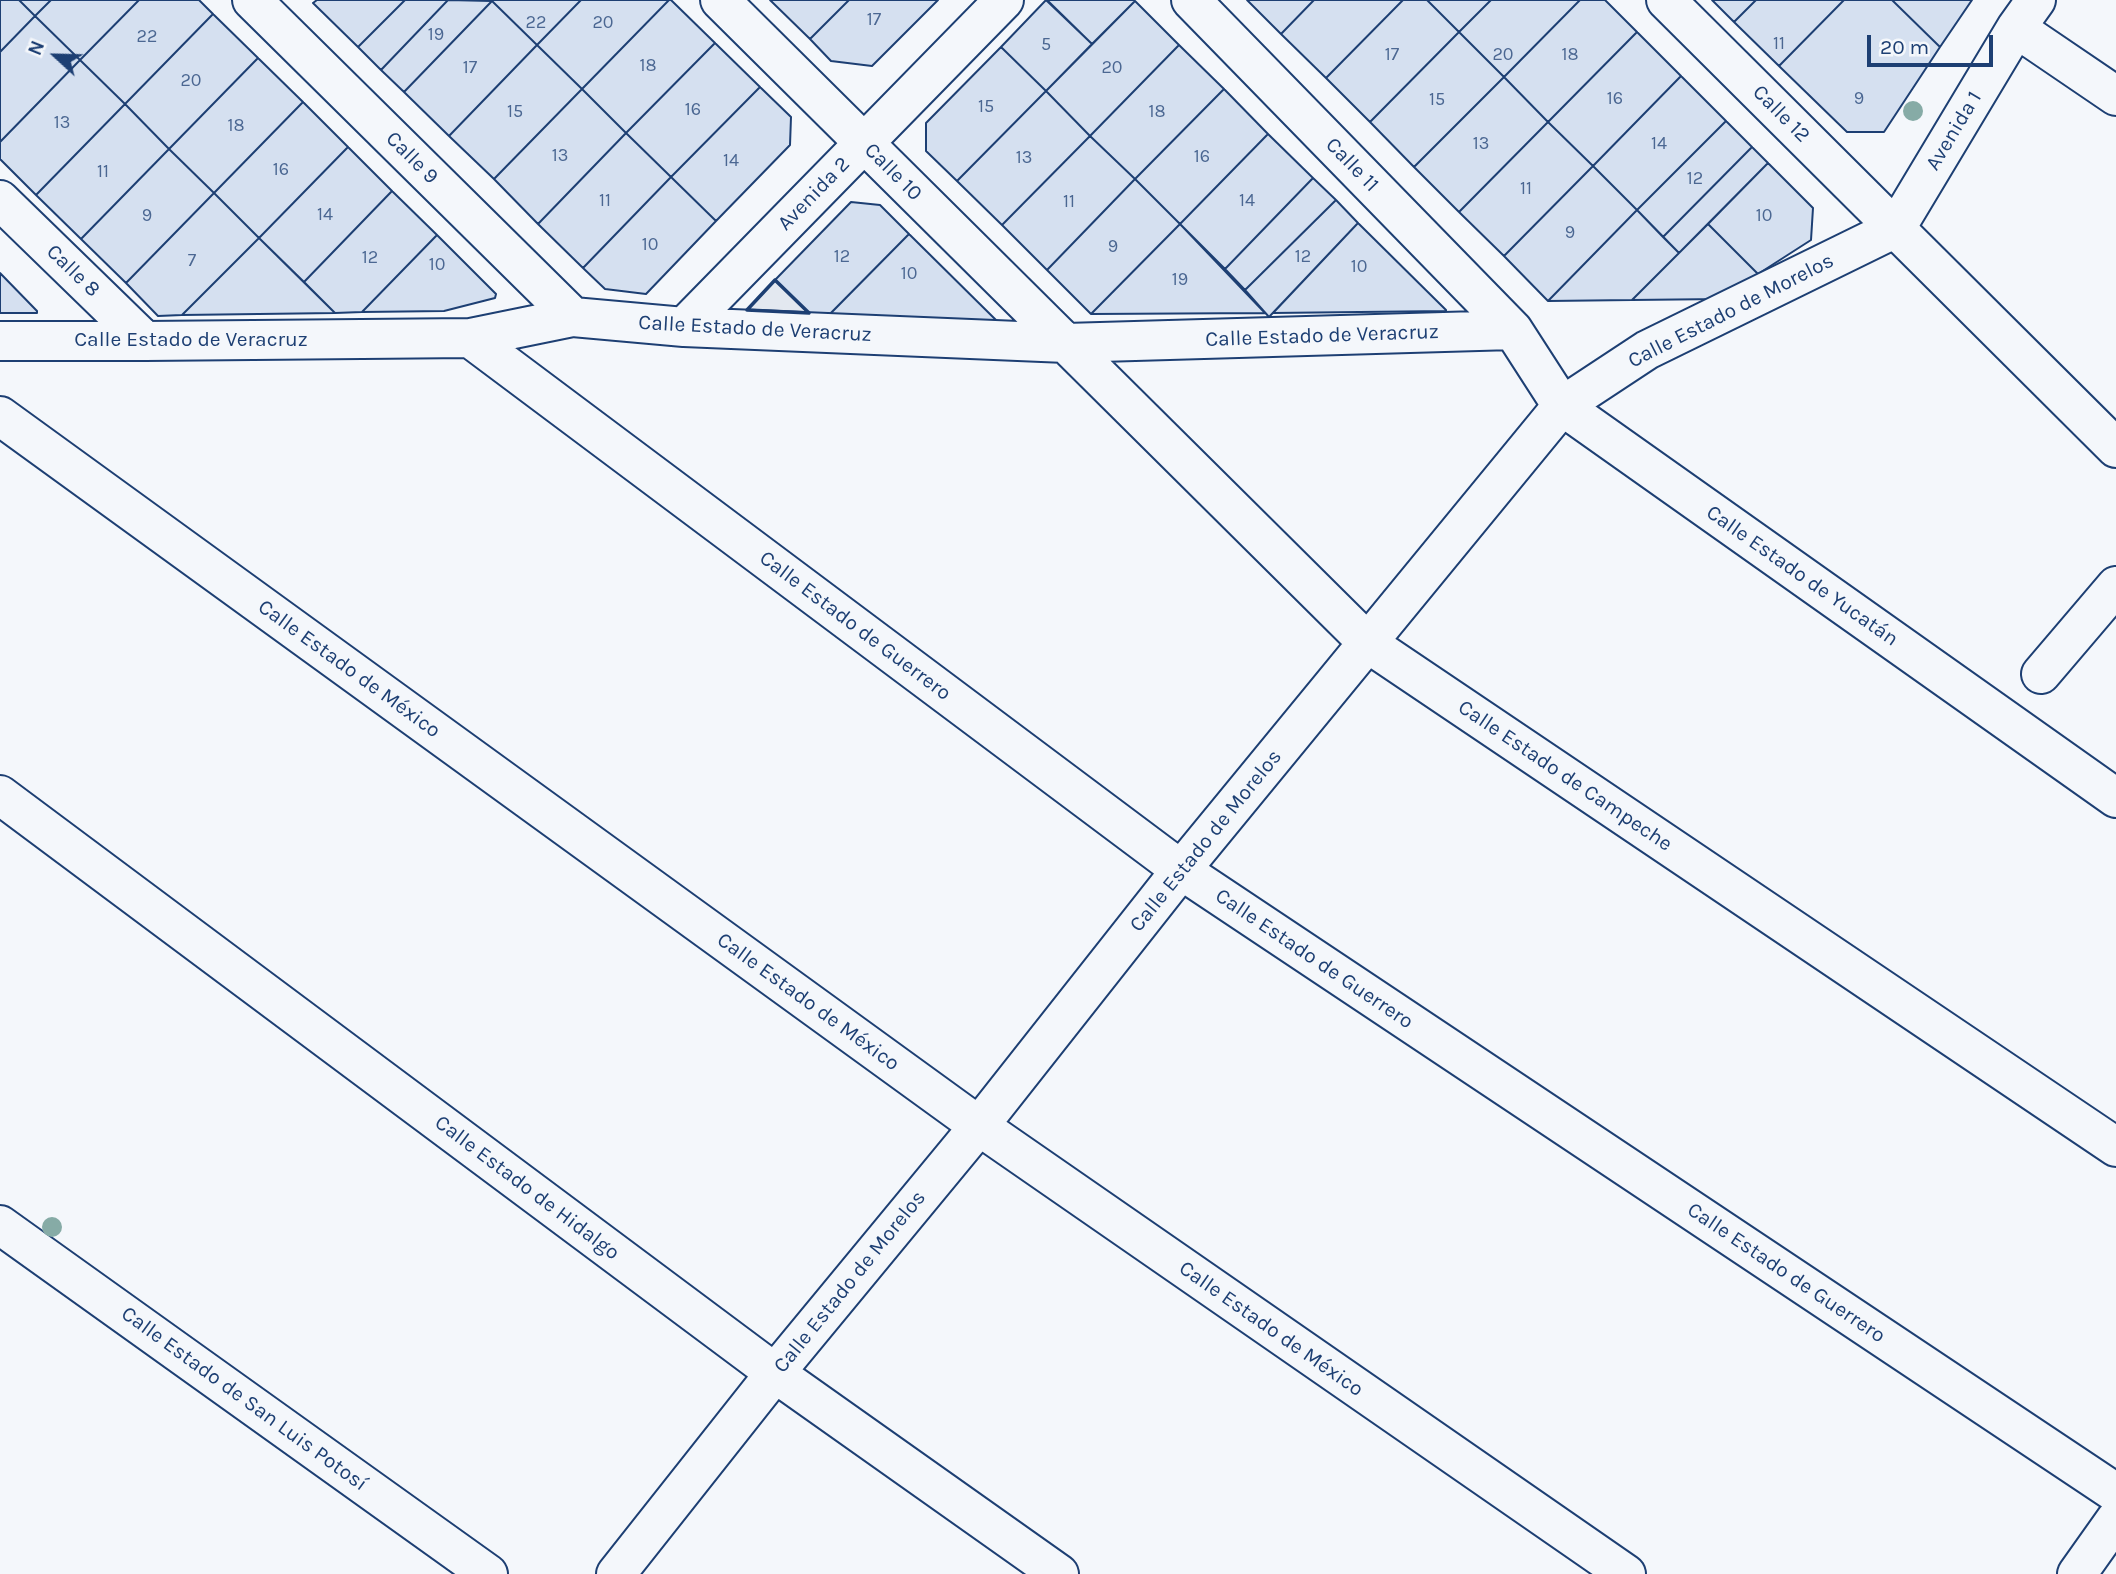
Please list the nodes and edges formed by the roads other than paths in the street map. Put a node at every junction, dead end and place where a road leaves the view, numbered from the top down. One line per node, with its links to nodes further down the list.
1 (252, 0): 11 (street, Calle 9)
2 (720, 0): 8 (street, Calle 10)
3 (1004, 0): 8 (street, Avenida 2)
4 (1191, 0): 13 (street, Calle 11)
5 (1666, 0): 10 (street, Calle 12)
6 (2026, 14): 7 (street); 10 (street, Avenida 1)
7 (2116, 96)
8 (864, 143): 12 (street, Avenida 2); 17 (street, Calle 10)
9 (0, 200): 16 (street, Calle 8)
10 (1896, 228): 18 (street, Calle Estado de Morelos); 20 (street)
11 (573, 317): 12 (street, Calle Estado de Veracruz); 14 (street, Calle Estado de Veracruz)
12 (684, 327): 17 (street, Calle Estado de Veracruz)
13 (1513, 330): 17 (street, Calle Estado de Veracruz); 18 (street, Calle Estado de Yucatán)
14 (470, 338): 16 (street, Calle Estado de Veracruz); 26 (street, Calle Estado de Guerrero)
15 (0, 341): 16 (street, Calle Estado de Veracruz)
16 (145, 341)
17 (1066, 343): 22 (street, Calle Estado de Campeche)
18 (1562, 406): 22 (street, Calle Estado de Morelos); 25 (street, Calle Estado de Yucatán)
19 (0, 416): 27 (street, Calle Estado de México)
20 (2116, 448)
21 (2116, 586): 23 (street)
22 (1369, 644): 26 (street, Calle Estado de Morelos); 28 (street, Calle Estado de Campeche)
23 (2040, 674)
24 (0, 795): 30 (street, Calle Estado de Hidalgo)
25 (2116, 798)
26 (1181, 870): 27 (street, Calle Estado de Morelos); 31 (street, Calle Estado de Guerrero)
27 (979, 1126): 30 (street, Calle Estado de Morelos); 36 (street, Calle Estado de México)
28 (2116, 1147)
29 (0, 1225): 33 (street, Calle Estado de San Luis Potosí)
30 (775, 1373): 34 (street, Calle Estado de Morelos); 35 (street, Calle Estado de Hidalgo)
31 (2116, 1493)
32 (2116, 1519): 37 (street)
33 (488, 1574)
34 (616, 1574)
35 (1059, 1574)
36 (1626, 1574)
37 (2077, 1574)

